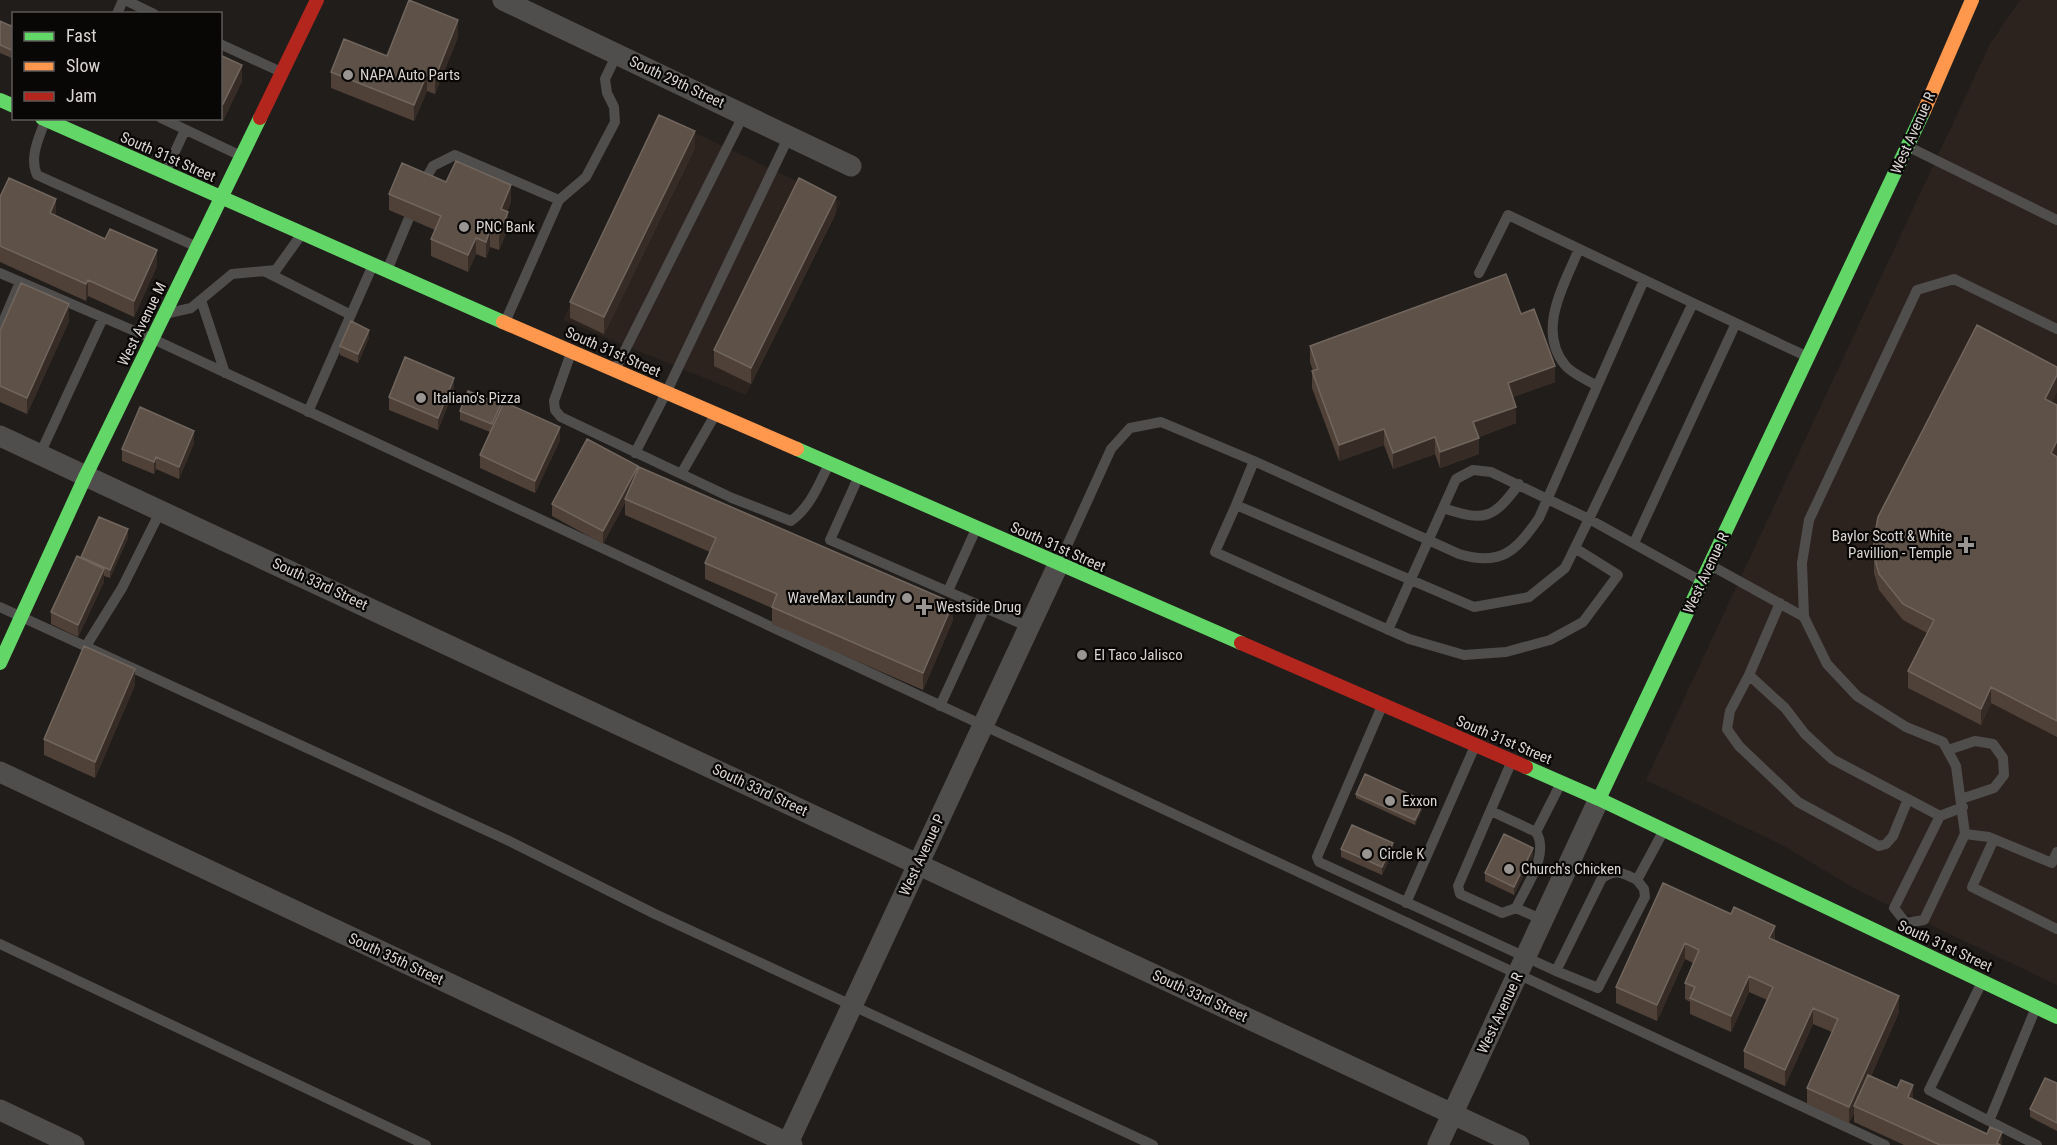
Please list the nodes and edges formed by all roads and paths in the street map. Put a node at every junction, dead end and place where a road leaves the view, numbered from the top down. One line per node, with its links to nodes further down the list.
1 (124, 0): 5 (lane)
2 (317, 0): 8 (main road, West Avenue M)
3 (503, 0): 7 (street, South 29th Street)
4 (1972, 0): 16 (main road, West Avenue R)
5 (150, 12)
6 (222, 45): 8 (lane)
7 (617, 54): 9 (street, South 29th Street); 22 (lane)
8 (282, 72): 17 (main road, West Avenue M)
9 (744, 114): 15 (street, South 29th Street); 47 (lane)
10 (43, 120): 26 (lane)
11 (49, 120): 13 (main road, South 31st Street)
12 (165, 120): 14 (lane)
13 (66, 123): 19 (main road, South 31st Street)
14 (185, 130): 17 (lane); 19 (lane)
15 (789, 136): 18 (street, South 29th Street); 50 (lane)
16 (1908, 147): 24 (lane); 46 (main road, West Avenue R)
17 (242, 156): 21 (main road, West Avenue M)
18 (851, 166)
19 (165, 174): 21 (main road, South 31st Street)
20 (420, 187): 22 (lane)
21 (221, 199): 25 (main road, South 31st Street); 26 (main road, West Avenue M)
22 (559, 200): 40 (lane)
23 (409, 218): 29 (lane)
24 (2057, 220)
25 (302, 234): 28 (main road, South 31st Street); 30 (lane)
26 (198, 248): 37 (main road, West Avenue M)
27 (1579, 249): 32 (lane); 33 (lane); 49 (lane)
28 (373, 266): 29 (main road, South 31st Street); 38 (lane)
29 (386, 271): 40 (main road, South 31st Street)
30 (266, 272): 35 (lane); 38 (lane)
31 (0, 273): 34 (lane)
32 (1479, 273)
33 (1644, 280): 36 (lane); 49 (lane)
34 (20, 282): 39 (lane); 42 (lane)
35 (201, 300): 37 (lane); 48 (lane)
36 (1693, 303): 41 (lane); 66 (lane)
37 (166, 313): 44 (main road, West Avenue M)
38 (351, 315): 51 (lane)
39 (103, 318): 44 (lane); 55 (lane)
40 (505, 323): 45 (main road, South 31st Street)
41 (1736, 323): 46 (lane); 69 (lane)
42 (0, 329)
43 (2057, 329): 80 (lane)
44 (153, 339): 48 (lane); 59 (main road, West Avenue M)
45 (572, 352): 47 (main road, South 31st Street); 54 (lane)
46 (1808, 357): 72 (main road, West Avenue R)
47 (614, 371): 50 (main road, South 31st Street)
48 (225, 373): 51 (lane)
49 (1597, 386): 62 (lane)
50 (666, 393): 52 (main road, South 31st Street); 54 (lane)
51 (308, 412): 87 (lane)
52 (715, 415): 57 (main road, South 31st Street); 58 (lane)
53 (0, 436): 55 (street, South 33rd Street)
54 (635, 453): 58 (lane)
55 (40, 454): 59 (street, South 33rd Street)
56 (1254, 460): 63 (lane); 68 (lane); 71 (lane)
57 (828, 465): 58 (lane); 60 (main road, South 31st Street)
58 (681, 474)
59 (86, 475): 65 (street, South 33rd Street); 79 (main road, West Avenue M)
60 (858, 477): 67 (main road, South 31st Street); 75 (lane)
61 (1519, 484): 62 (lane); 64 (lane); 64 (lane)
62 (1547, 498): 66 (lane); 68 (lane)
63 (1236, 505): 73 (lane); 82 (lane)
64 (1443, 508): 68 (lane)
65 (161, 510): 83 (lane); 104 (street, South 33rd Street)
66 (1589, 519): 69 (lane); 70 (lane)
67 (976, 529): 71 (main road, South 31st Street); 75 (lane)
68 (1429, 540): 73 (lane)
69 (1634, 543): 74 (lane)
70 (1575, 548): 73 (lane); 82 (lane)
71 (1058, 565): 81 (street, West Avenue P); 86 (main road, South 31st Street)
72 (1710, 565): 74 (main road, West Avenue R); 76 (lane)
73 (1410, 581): 82 (lane)
74 (1702, 581): 94 (main road, West Avenue R)
75 (948, 591): 78 (lane)
76 (1780, 603): 80 (lane); 85 (lane)
77 (0, 607): 79 (lane)
78 (985, 608): 81 (lane); 87 (lane)
79 (21, 617): 83 (lane); 84 (main road, West Avenue M)
80 (1803, 617): 90 (lane)
81 (1029, 627): 88 (street, West Avenue P)
82 (1389, 630)
83 (86, 646): 117 (lane)
84 (0, 663)
85 (1749, 675): 95 (lane); 95 (lane)
86 (1382, 705): 89 (main road, South 31st Street); 107 (lane)
87 (940, 706): 88 (lane)
88 (983, 726): 104 (street, West Avenue P); 114 (lane)
89 (1475, 746): 91 (main road, South 31st Street); 107 (lane)
90 (1948, 750): 96 (lane); 96 (lane)
91 (1512, 761): 93 (main road, South 31st Street); 97 (lane)
92 (0, 772): 123 (street, South 35th Street)
93 (1561, 783): 94 (main road, South 31st Street); 100 (lane)
94 (1599, 799): 99 (main road, South 31st Street); 109 (street, West Avenue R)
95 (1908, 799): 98 (lane)
96 (1962, 803): 98 (lane); 101 (lane)
97 (1491, 811): 100 (lane); 108 (lane)
98 (1940, 816): 110 (lane)
99 (1664, 830): 106 (lane); 112 (main road, South 31st Street)
100 (1536, 832): 108 (lane)
101 (1965, 834): 102 (lane); 110 (lane)
102 (1994, 839): 105 (lane); 111 (lane)
103 (2057, 852): 105 (lane)
104 (918, 864): 117 (street, West Avenue P); 121 (street, South 33rd Street)
105 (2054, 864)
106 (1637, 880): 115 (lane); 115 (lane)
107 (1406, 903): 114 (lane)
108 (1516, 908): 109 (lane)
109 (1543, 920): 114 (street, West Avenue R)
110 (1906, 923): 112 (lane)
111 (2057, 929)
112 (1899, 942): 116 (main road, South 31st Street)
113 (0, 944): 125 (lane)
114 (1522, 967): 115 (lane); 121 (street, West Avenue R); 129 (lane)
115 (1556, 971)
116 (1983, 981): 118 (main road, South 31st Street); 122 (lane)
117 (853, 1005): 123 (street, West Avenue P); 126 (lane)
118 (2036, 1007): 119 (main road, South 31st Street); 122 (lane)
119 (2057, 1017)
120 (0, 1110): 124 (street)
121 (1453, 1114): 127 (street, West Avenue R); 128 (street, South 33rd Street)
122 (1989, 1121): 130 (lane)
123 (789, 1144)
124 (74, 1145)
125 (426, 1145)
126 (1153, 1145)
127 (1438, 1145)
128 (1519, 1145)
129 (1885, 1145)
130 (2037, 1145)

